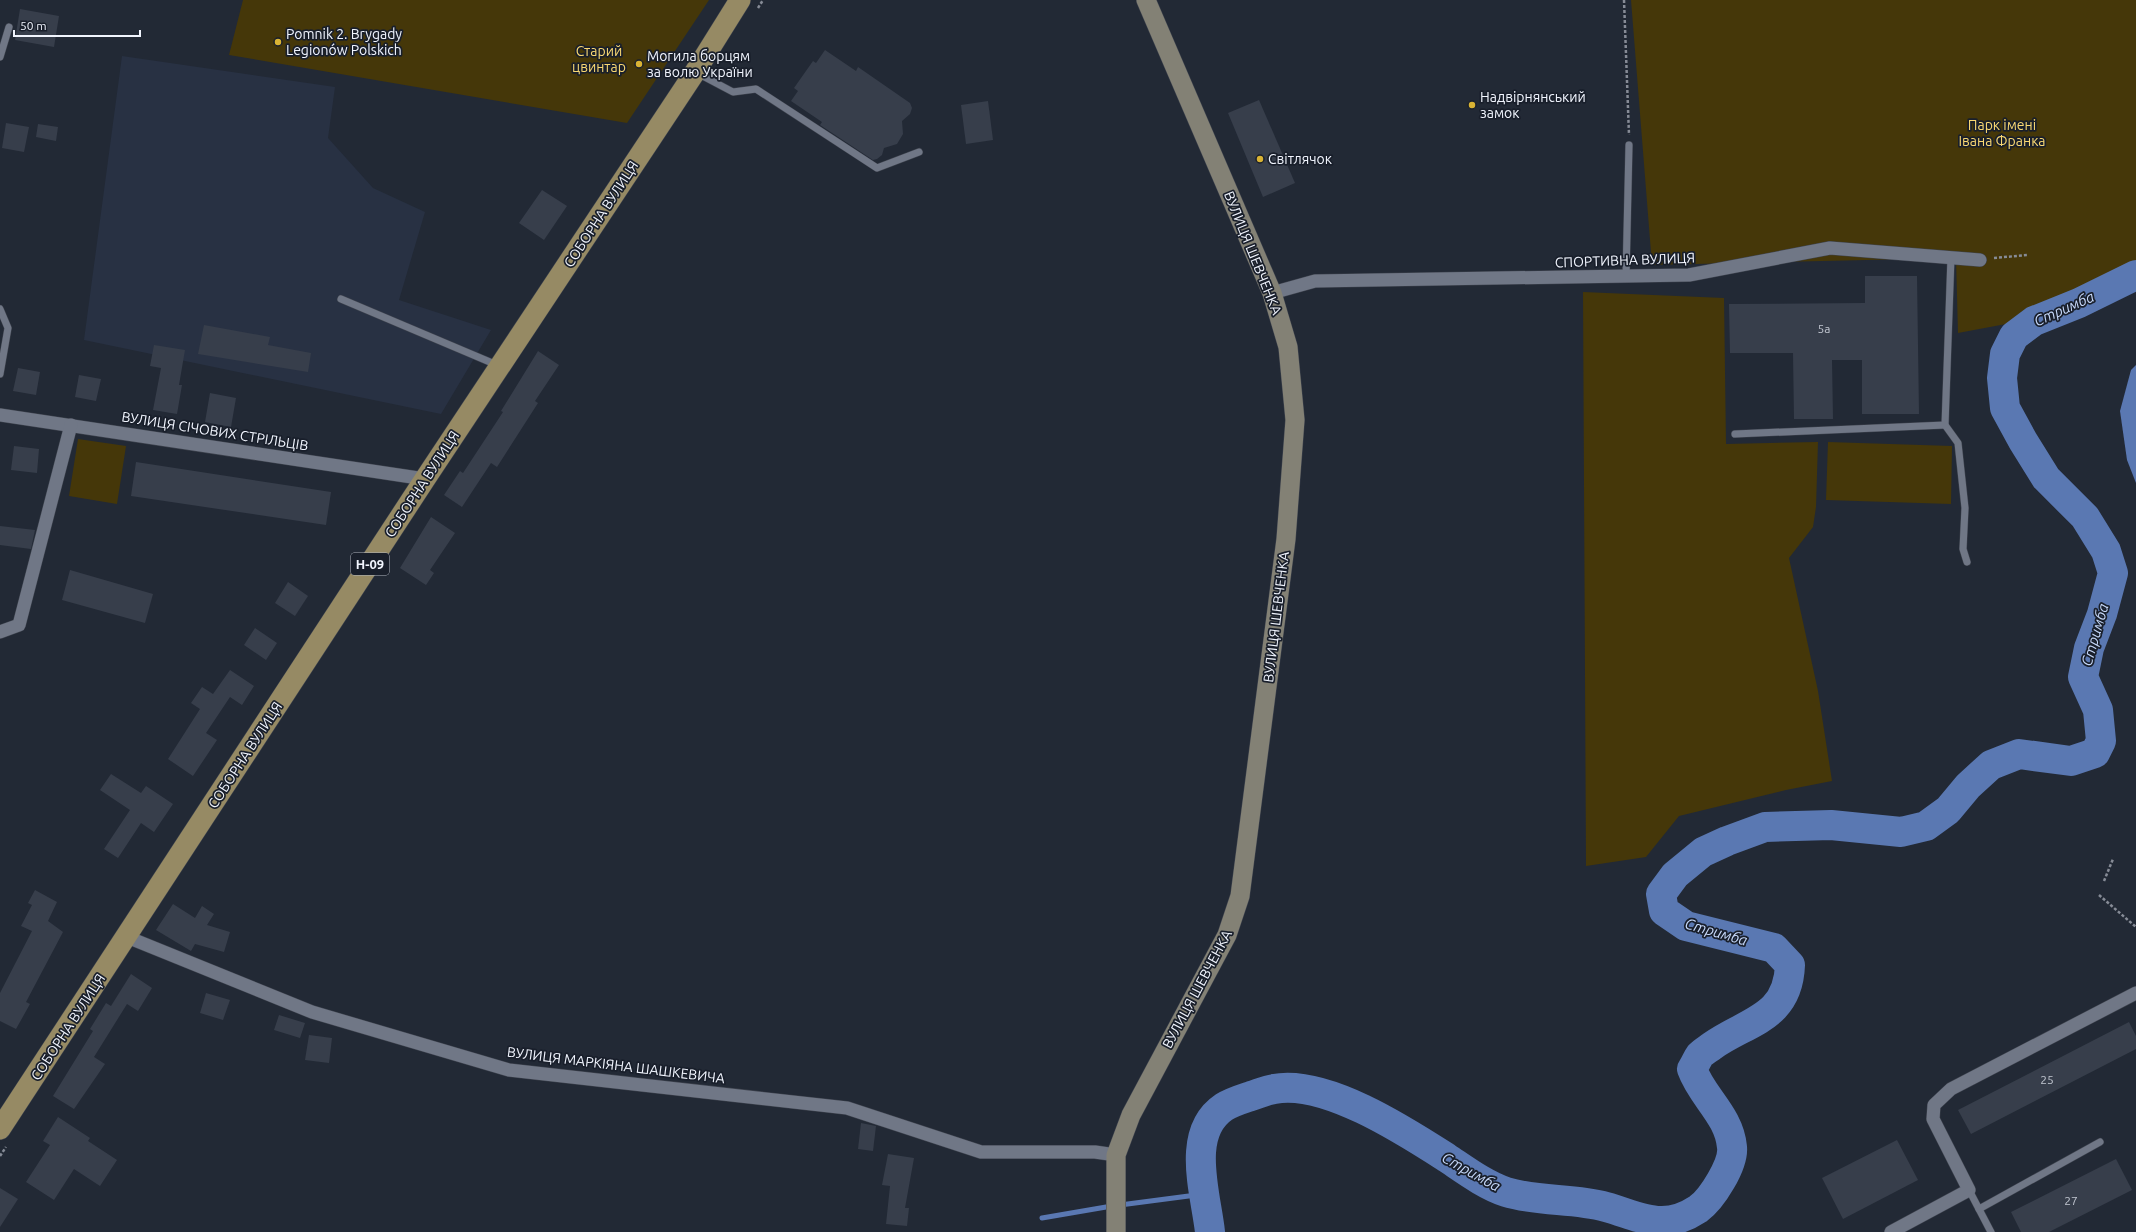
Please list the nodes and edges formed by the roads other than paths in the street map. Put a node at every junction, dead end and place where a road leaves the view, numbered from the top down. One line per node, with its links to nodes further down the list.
1 (740, 0): 5 (main road, СОБОРНА ВУЛИЦЯ / Н-09)
2 (1146, 0): 11 (street, ВУЛИЦЯ ШЕВЧЕНКА)
3 (9, 27): 4 (lane)
4 (0, 57)
5 (695, 72): 7 (lane); 14 (main road, СОБОРНА ВУЛИЦЯ / Н-09)
6 (1629, 145): 10 (lane)
7 (919, 152)
8 (1951, 257): 9 (street, СПОРТИВНА ВУЛИЦЯ); 10 (street, СПОРТИВНА ВУЛИЦЯ); 18 (lane)
9 (1980, 260)
10 (1626, 277): 11 (street, СПОРТИВНА ВУЛИЦЯ)
11 (1272, 293): 27 (street, ВУЛИЦЯ ШЕВЧЕНКА)
12 (341, 299): 14 (lane)
13 (0, 309): 15 (lane)
14 (500, 367): 20 (main road, СОБОРНА ВУЛИЦЯ / Н-09)
15 (0, 374)
16 (0, 415): 17 (street, ВУЛИЦЯ СІЧОВИХ СТРІЛЬЦІВ)
17 (71, 425): 20 (street, ВУЛИЦЯ СІЧОВИХ СТРІЛЬЦІВ); 22 (street)
18 (1946, 425): 19 (lane); 21 (lane)
19 (1735, 434)
20 (425, 479): 23 (main road, СОБОРНА ВУЛИЦЯ / Н-09)
21 (1966, 562)
22 (0, 632)
23 (127, 937): 25 (main road, СОБОРНА ВУЛИЦЯ / Н-09); 27 (street, ВУЛИЦЯ МАРКІЯНА ШАШКЕВИЧА)
24 (2136, 993): 28 (street)
25 (0, 1129)
26 (2100, 1142): 29 (lane)
27 (1116, 1155): 30 (street, ВУЛИЦЯ ШЕВЧЕНКА)
28 (1969, 1190): 29 (lane); 31 (street)
29 (1979, 1209): 32 (lane)
30 (1116, 1228)
31 (1891, 1232)
32 (1991, 1232)

